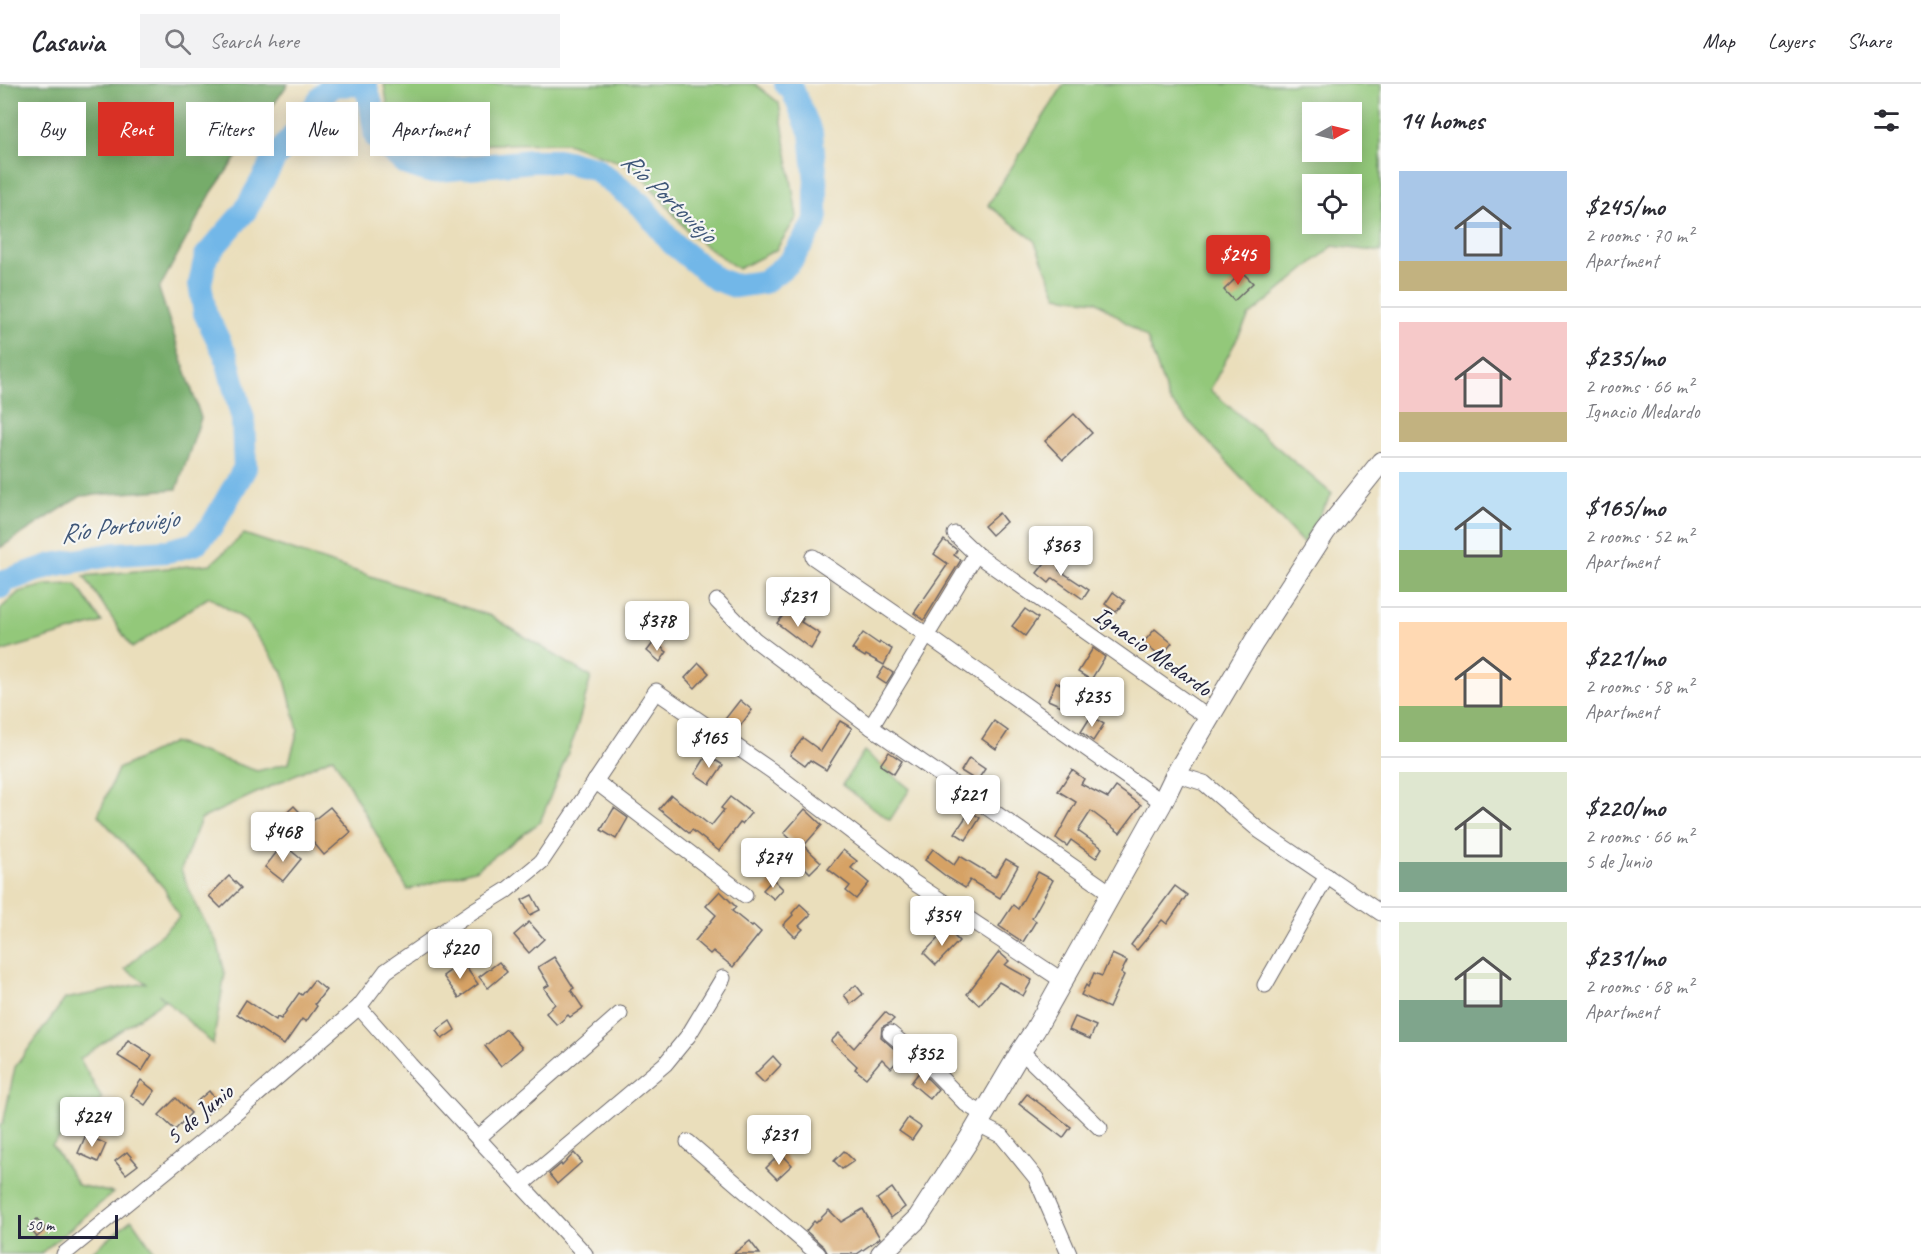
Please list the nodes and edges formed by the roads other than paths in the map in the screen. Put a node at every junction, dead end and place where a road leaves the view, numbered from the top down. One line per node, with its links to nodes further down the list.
1 (1381, 462): 7 (street)
2 (955, 534): 3 (street, Ignacio Medardo)
3 (976, 554): 6 (street); 7 (street, Ignacio Medardo)
4 (813, 557): 6 (street)
5 (717, 600): 8 (street)
6 (928, 636): 8 (street); 11 (street)
7 (1210, 718): 9 (street)
8 (871, 727): 13 (street)
9 (1176, 774): 11 (street); 12 (street)
10 (595, 781): 14 (street); 17 (street, 5 de Junio); 19 (street, 5 de Junio)
11 (1162, 802): 13 (street)
12 (1327, 876): 15 (street); 18 (street)
13 (1111, 892): 17 (street)
14 (745, 895)
15 (1381, 913)
16 (723, 978): 27 (street)
17 (1063, 981): 22 (street)
18 (1265, 985)
19 (359, 1006): 25 (street); 28 (street, 5 de Junio)
20 (620, 1014): 25 (street)
21 (890, 1033): 23 (street)
22 (1021, 1051): 23 (street); 24 (street)
23 (981, 1119): 31 (street); 32 (street)
24 (1100, 1128)
25 (478, 1138): 27 (street)
26 (688, 1142): 30 (street)
27 (521, 1185): 29 (street)
28 (64, 1254)
29 (585, 1254)
30 (818, 1254)
31 (881, 1254)
32 (1069, 1254)

